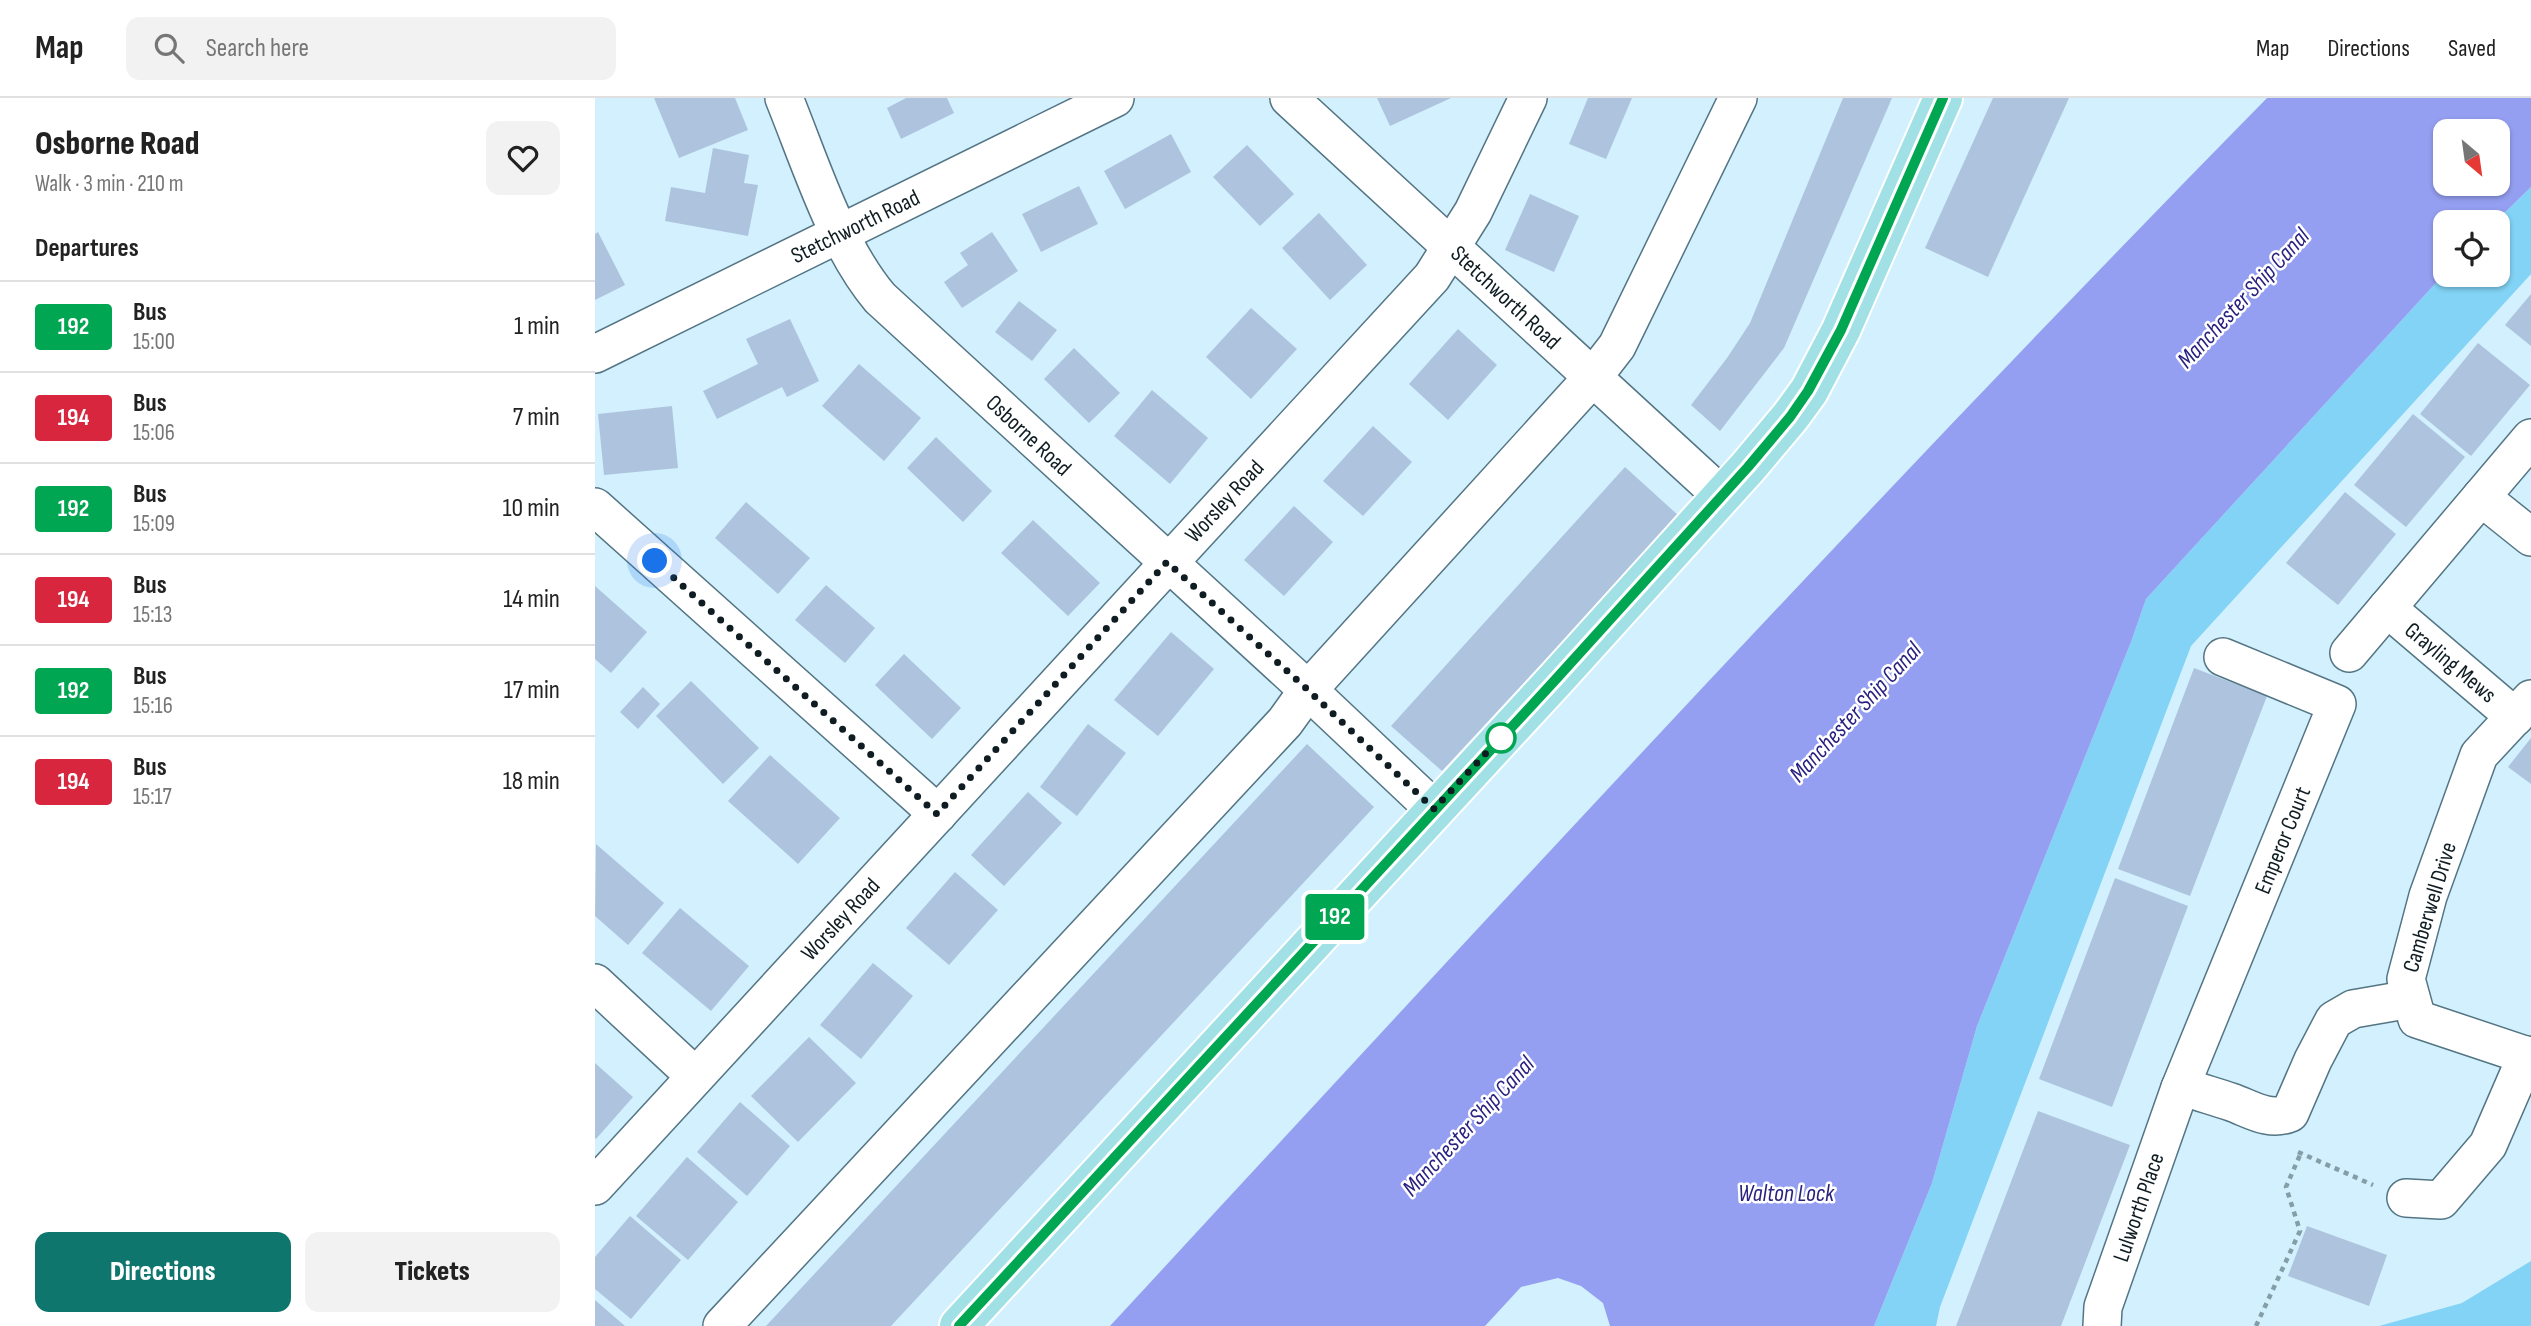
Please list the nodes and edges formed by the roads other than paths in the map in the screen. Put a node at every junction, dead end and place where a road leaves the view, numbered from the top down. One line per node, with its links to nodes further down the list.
1 (784, 98): 7 (street, Osborne Road)
2 (1115, 98): 7 (street, Stetchworth Road)
3 (1289, 98): 8 (street, Stetchworth Road)
4 (1528, 98): 8 (street, Worsley Road)
5 (1738, 98): 10 (street)
6 (1943, 98): 12 (main road)
7 (840, 233): 9 (street, Stetchworth Road); 16 (street, Osborne Road)
8 (1452, 247): 10 (street, Stetchworth Road); 16 (street, Worsley Road)
9 (595, 354)
10 (1593, 377): 12 (street, Stetchworth Road); 20 (street)
11 (2531, 438): 13 (street, Grayling Mews)
12 (1722, 496): 22 (main road)
13 (2481, 497): 15 (street); 17 (street, Grayling Mews)
14 (595, 507): 23 (street)
15 (2531, 537)
16 (1167, 562): 20 (street, Osborne Road); 23 (street, Worsley Road)
17 (2387, 608): 18 (street, Grayling Mews); 21 (street, Grayling Mews)
18 (2349, 653)
19 (2223, 657): 28 (street, Emperor Court)
20 (1308, 690): 22 (street, Osborne Road); 31 (street)
21 (2523, 708): 25 (street, Camberwell Drive)
22 (1434, 809): 32 (main road)
23 (937, 814): 27 (street, Worsley Road)
24 (595, 983): 27 (street)
25 (2411, 999): 26 (street, Camberwell Drive); 28 (street)
26 (2529, 1056): 30 (street)
27 (695, 1076): 29 (street, Worsley Road)
28 (2180, 1088): 33 (street, Lulworth Place)
29 (595, 1186)
30 (2406, 1198)
31 (722, 1326)
32 (959, 1326)
33 (2102, 1326)

